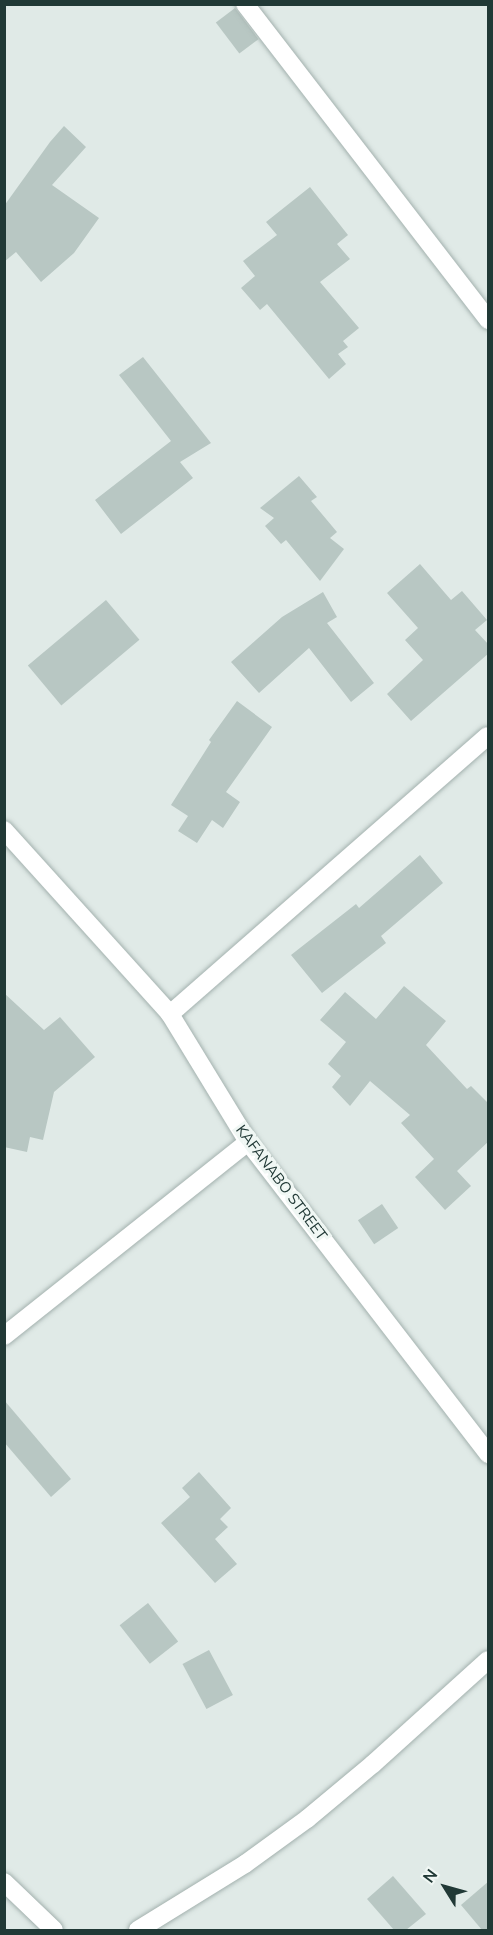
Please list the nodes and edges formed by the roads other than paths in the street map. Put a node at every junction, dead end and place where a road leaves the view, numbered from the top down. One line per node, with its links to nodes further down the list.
1 (245, 4): 2 (street)
2 (489, 320)
3 (489, 736): 5 (street)
4 (4, 830): 5 (street, KAFANABO STREET)
5 (170, 1014): 6 (street, KAFANABO STREET)
6 (248, 1142): 7 (street); 8 (street, KAFANABO STREET)
7 (4, 1336)
8 (489, 1454)
9 (489, 1660): 12 (street)
10 (4, 1882): 11 (street)
11 (54, 1930)
12 (138, 1930)

